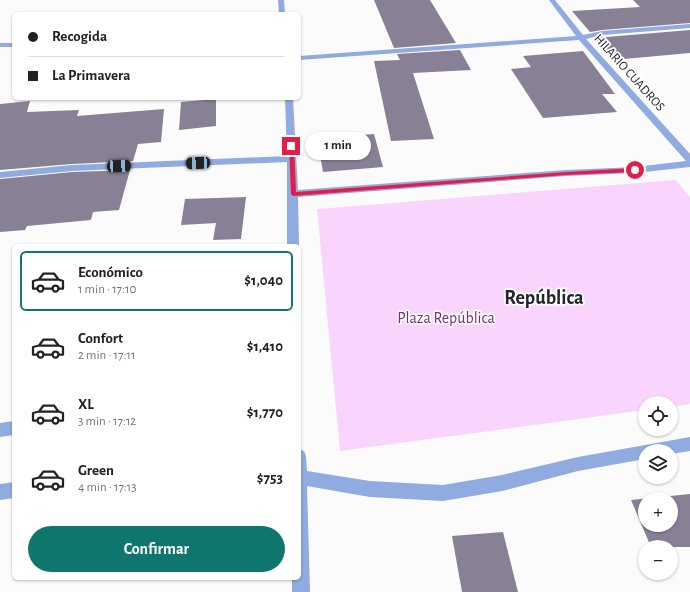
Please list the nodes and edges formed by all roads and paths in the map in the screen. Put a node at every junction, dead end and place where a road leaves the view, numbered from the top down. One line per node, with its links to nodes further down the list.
1 (281, 0): 3 (street)
2 (552, 0): 5 (street, HILARIO CUADROS)
3 (282, 12)
4 (690, 26): 5 (street)
5 (581, 38): 8 (street); 11 (street, HILARIO CUADROS)
6 (0, 45): 7 (street)
7 (12, 45)
8 (301, 58)
9 (289, 100): 10 (street)
10 (292, 159): 13 (street); 14 (street)
11 (690, 160)
12 (690, 164): 14 (street)
13 (0, 175)
14 (293, 194): 15 (street)
15 (294, 244)
16 (12, 428): 17 (street)
17 (0, 430)
18 (690, 444): 19 (street)
19 (678, 446)
20 (638, 453): 21 (street)
21 (301, 477)
22 (12, 490): 23 (street)
23 (0, 492)
24 (301, 554): 25 (street)
25 (302, 592)

